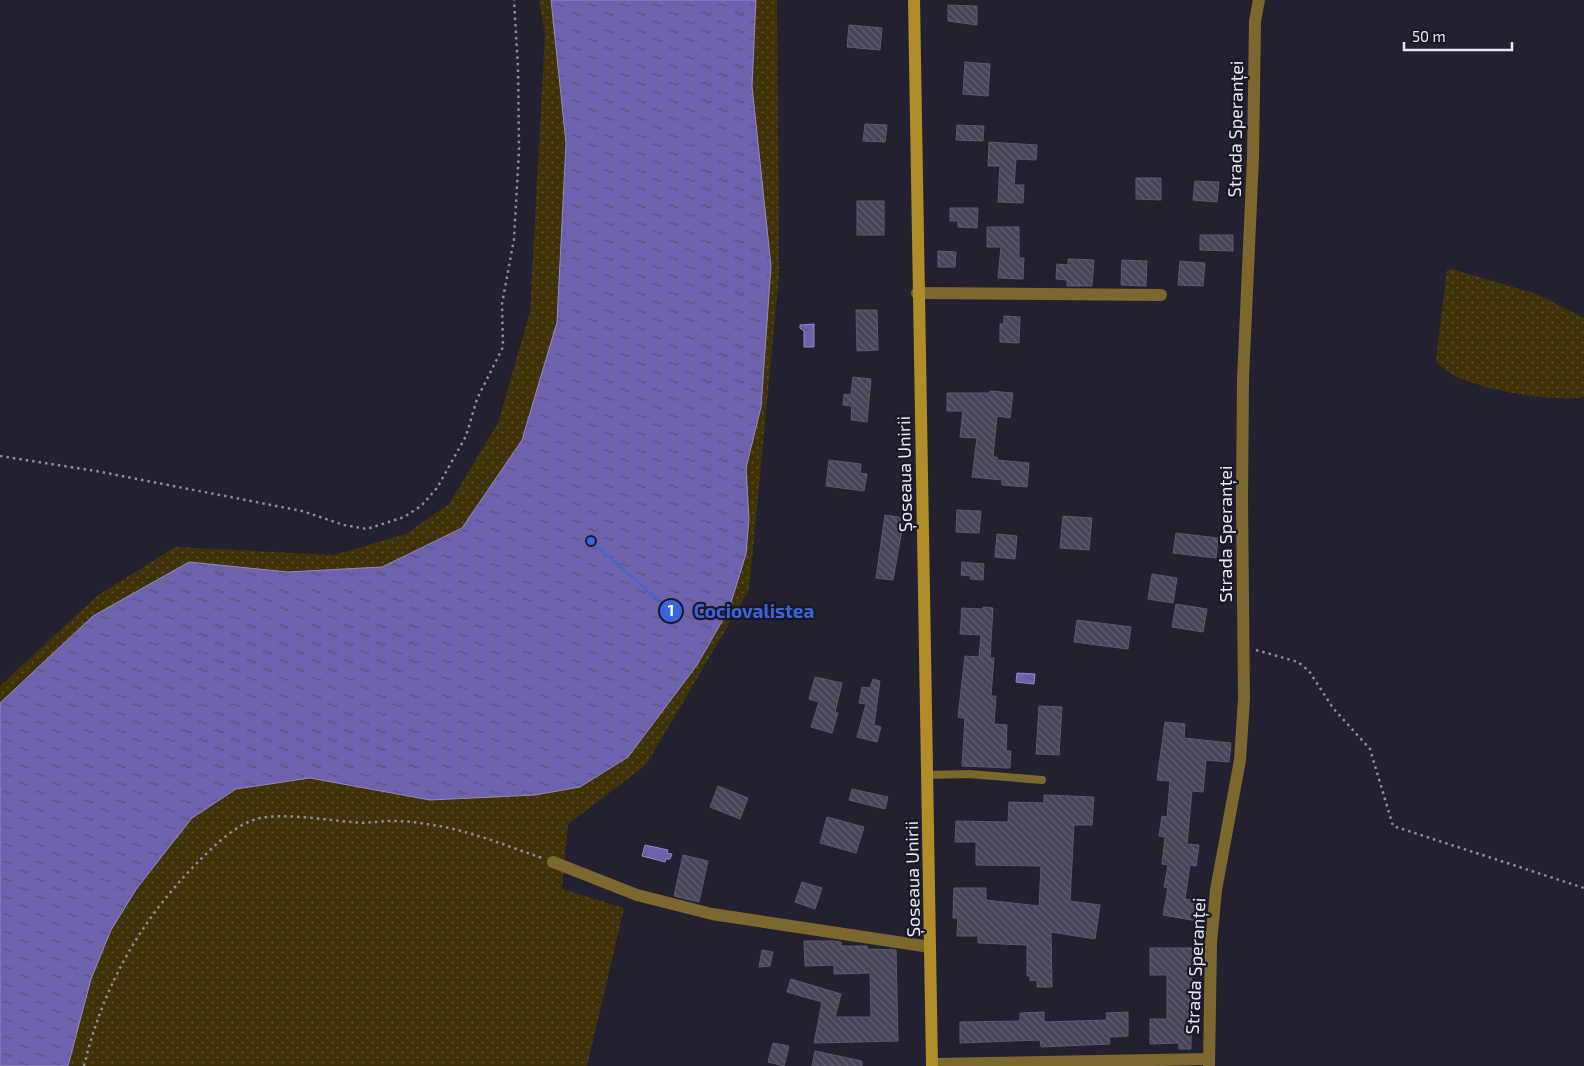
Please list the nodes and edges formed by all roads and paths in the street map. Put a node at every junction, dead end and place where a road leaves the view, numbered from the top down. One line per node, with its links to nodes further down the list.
1 (514, 0): 6 (path)
2 (914, 0): 4 (main road, Șoseaua Unirii)
3 (1259, 0): 7 (street, Strada Speranței)
4 (917, 293): 5 (street); 8 (main road, Șoseaua Unirii)
5 (1161, 295)
6 (0, 456)
7 (1243, 646): 11 (path); 13 (street, Strada Speranței)
8 (928, 775): 9 (lane); 12 (main road, Șoseaua Unirii)
9 (1042, 780)
10 (553, 862): 12 (street, Șoseaua Unirii); 15 (path)
11 (1584, 888)
12 (930, 947): 14 (main road, Șoseaua Unirii)
13 (1209, 1063): 14 (street, Șoseaua Unirii)
14 (932, 1065)
15 (84, 1066)

